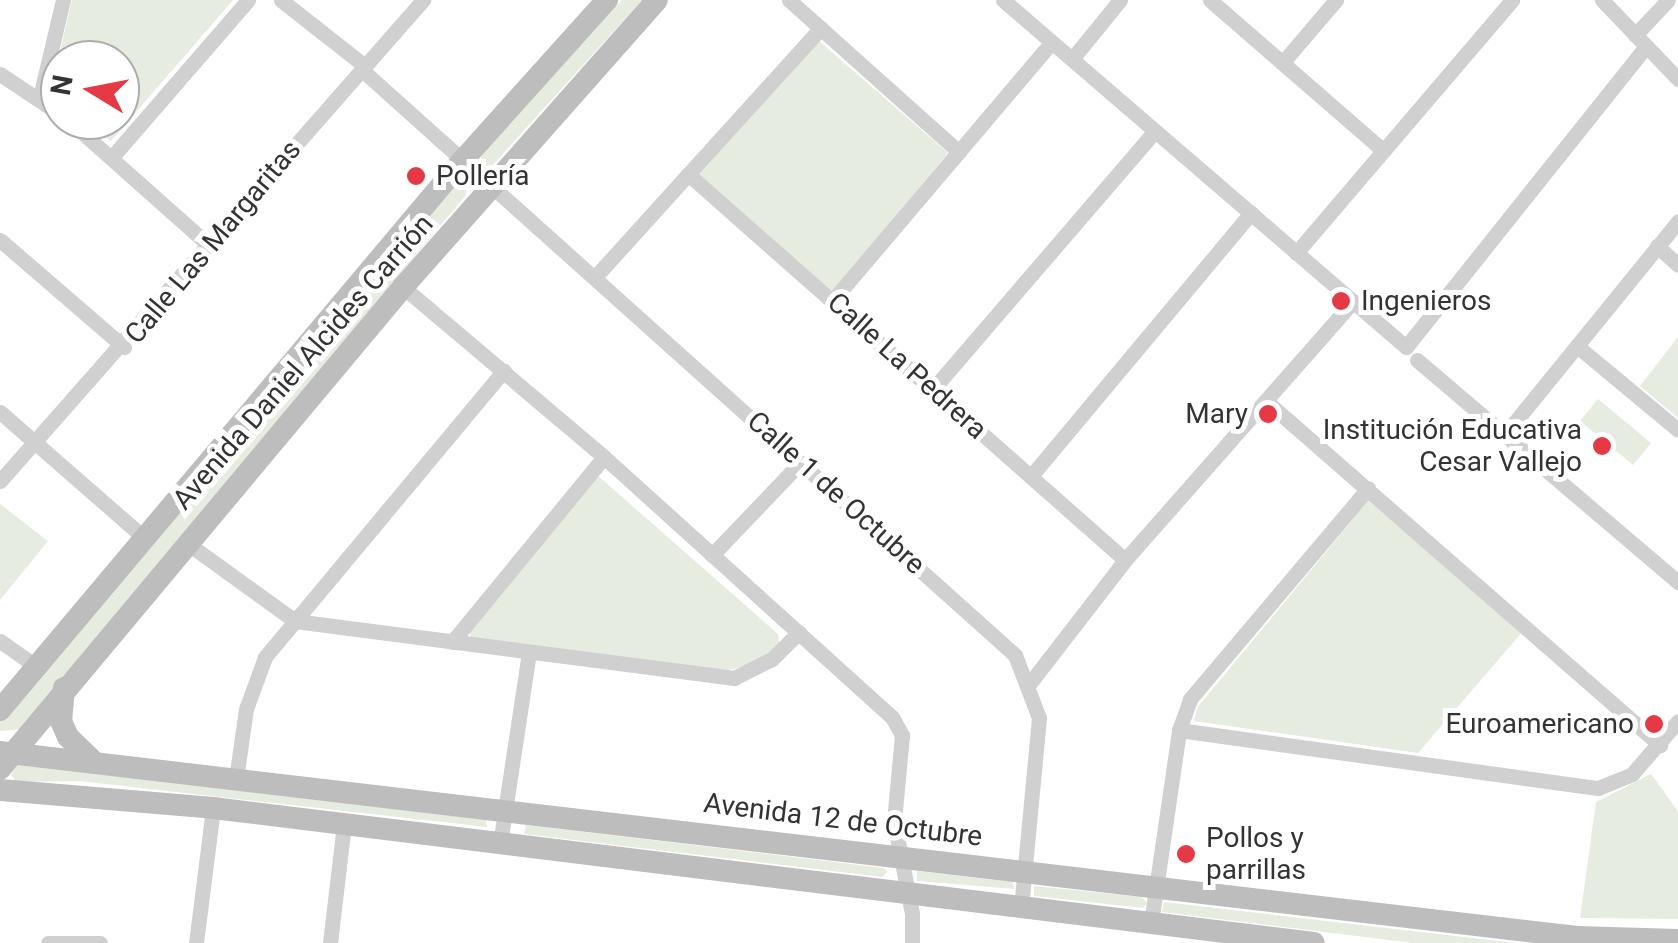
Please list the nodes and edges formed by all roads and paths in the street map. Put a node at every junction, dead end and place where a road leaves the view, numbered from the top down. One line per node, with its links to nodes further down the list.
1 (64, 0): 16 (street)
2 (248, 0): 29 (street)
3 (281, 0): 21 (street, Calle 1 de Octubre)
4 (423, 0): 21 (street, Calle Las Margaritas)
5 (606, 0): 30 (main road, Avenida Daniel Alcides Carrión)
6 (657, 0): 32 (main road, Avenida Daniel Alcides Carrión)
7 (790, 0): 15 (street)
8 (1003, 0): 18 (street)
9 (1120, 0): 19 (street)
10 (1210, 0): 20 (street)
11 (1336, 0): 20 (street)
12 (1512, 0): 27 (street)
13 (1602, 0): 17 (street)
14 (1668, 0): 17 (street)
15 (821, 28): 28 (street); 31 (street)
16 (54, 40)
17 (1640, 41): 23 (street); 46 (street)
18 (1052, 42): 19 (street); 28 (street)
19 (1072, 59): 25 (street)
20 (1282, 62): 27 (street)
21 (363, 68): 30 (street, Calle 1 de Octubre); 36 (street, Calle Las Margaritas)
22 (0, 74): 24 (street)
23 (1678, 78)
24 (40, 97)
25 (1154, 131): 33 (street); 48 (street)
26 (92, 140): 29 (street)
27 (1384, 151): 38 (street)
28 (958, 152): 42 (street)
29 (112, 157): 36 (street)
30 (462, 161): 32 (street, Calle 1 de Octubre); 59 (main road, Avenida Daniel Alcides Carrión)
31 (688, 174): 40 (street); 42 (street, Calle La Pedrera)
32 (496, 188): 40 (street, Calle 1 de Octubre); 41 (main road, Avenida Daniel Alcides Carrión)
33 (1251, 214): 38 (street); 56 (street)
34 (1678, 221): 37 (street)
35 (0, 240): 45 (street)
36 (208, 245): 45 (street, Calle Las Margaritas)
37 (1657, 246): 39 (street); 44 (street)
38 (1296, 252): 43 (street)
39 (1678, 264)
40 (595, 277): 55 (street, Calle 1 de Octubre)
41 (403, 288): 47 (street); 60 (main road, Avenida Daniel Alcides Carrión)
42 (833, 300): 48 (street, Calle La Pedrera)
43 (1353, 301): 46 (street); 49 (street)
44 (1577, 346): 51 (street); 52 (street)
45 (124, 347): 53 (street, Calle Las Margaritas)
46 (1411, 354): 52 (street)
47 (504, 370): 54 (street); 64 (street)
48 (933, 389): 56 (street, Calle La Pedrera)
49 (1267, 402): 58 (street); 62 (street)
50 (0, 412): 53 (street)
51 (1678, 430)
52 (1506, 433): 63 (street)
53 (40, 442): 57 (street, Calle Las Margaritas); 59 (street)
54 (604, 457): 61 (street); 67 (street)
55 (800, 462): 61 (street); 70 (street, Calle 1 de Octubre)
56 (1030, 476): 62 (street, Calle La Pedrera)
57 (0, 482)
58 (1368, 488): 74 (street); 75 (street)
59 (142, 536): 69 (main road, Avenida Daniel Alcides Carrión)
60 (187, 543): 64 (street); 71 (main road, Avenida Daniel Alcides Carrión)
61 (712, 555): 65 (street)
62 (1125, 560): 70 (street)
63 (1678, 582)
64 (295, 621): 67 (street); 78 (street)
65 (799, 632): 68 (street); 84 (street)
66 (0, 641): 69 (street)
67 (452, 642): 68 (street)
68 (529, 654): 81 (street)
69 (36, 666): 72 (main road, Avenida Daniel Alcides Carrión)
70 (1030, 683): 85 (street, Calle 1 de Octubre)
71 (65, 686): 76 (main road, Avenida Daniel Alcides Carrión); 77 (main road)
72 (0, 710)
73 (1678, 721): 75 (street)
74 (1179, 730): 75 (street); 86 (street)
75 (1660, 745)
76 (4, 758): 77 (main road, Avenida 12 de Octubre)
77 (94, 762): 78 (main road, Avenida 12 de Octubre)
78 (236, 779): 81 (main road, Avenida 12 de Octubre)
79 (0, 790): 80 (main road)
80 (213, 808): 82 (main road); 94 (street)
81 (505, 810): 83 (street); 84 (main road, Avenida 12 de Octubre)
82 (344, 824): 83 (main road); 95 (street)
83 (500, 844): 87 (main road)
84 (900, 857): 85 (main road, Avenida 12 de Octubre); 87 (street)
85 (1025, 872): 86 (main road, Avenida 12 de Octubre); 88 (street, Calle 1 de Octubre)
86 (1156, 888): 89 (street); 90 (main road, Avenida 12 de Octubre)
87 (907, 894): 88 (main road); 96 (street)
88 (1021, 907): 89 (main road)
89 (1150, 923): 91 (main road)
90 (1678, 940)
91 (1304, 942)
92 (48, 943): 93 (street)
93 (100, 943)
94 (196, 943)
95 (330, 943)
96 (912, 943)

